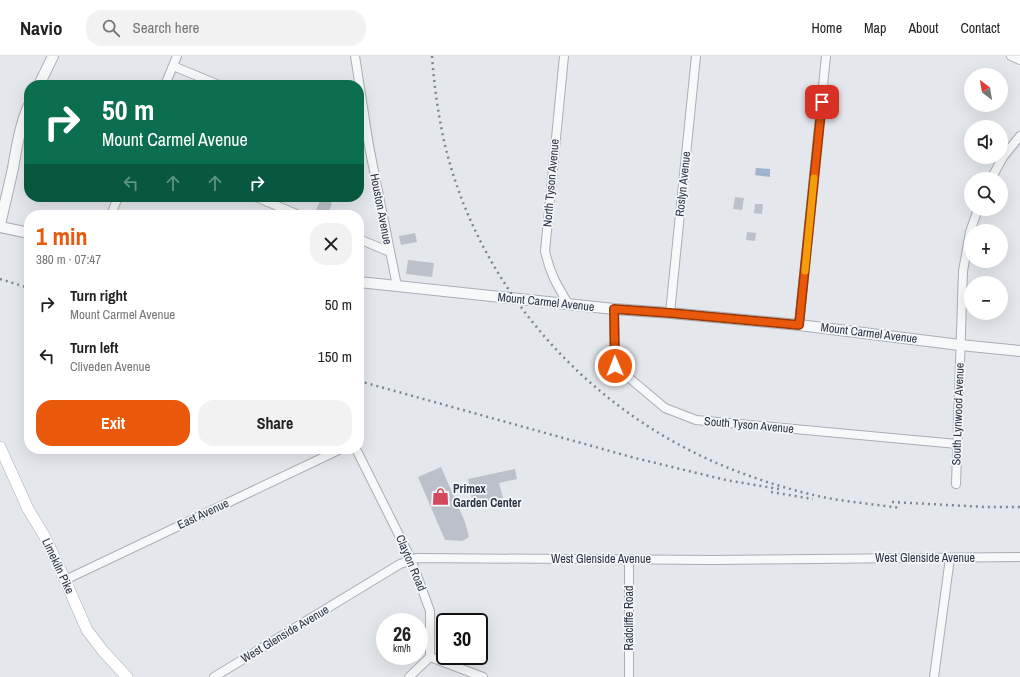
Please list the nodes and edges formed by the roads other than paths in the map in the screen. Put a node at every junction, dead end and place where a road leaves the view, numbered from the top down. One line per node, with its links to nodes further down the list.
1 (53, 56): 10 (street)
2 (177, 56): 9 (street)
3 (564, 56): 29 (street, North Tyson Avenue)
4 (696, 56): 31 (street, Roslyn Avenue)
5 (826, 56): 32 (street)
6 (1011, 56): 8 (street)
7 (356, 58): 13 (street, Houston Avenue)
8 (1020, 60)
9 (173, 66): 11 (street); 12 (street)
10 (41, 80)
11 (167, 80)
12 (208, 80)
13 (359, 80)
14 (364, 112): 18 (street, Houston Avenue)
15 (24, 115): 23 (street)
16 (1020, 136): 19 (street)
17 (364, 144): 18 (street)
18 (369, 146): 26 (street, Houston Avenue)
19 (996, 172)
20 (268, 202): 21 (street)
21 (287, 210)
22 (976, 216): 33 (street, South Lynwood Avenue)
23 (0, 226): 24 (street)
24 (24, 232)
25 (364, 241): 26 (street)
26 (390, 252): 28 (street, Houston Avenue)
27 (364, 283): 28 (street, Mount Carmel Avenue)
28 (398, 286): 29 (street, Mount Carmel Avenue)
29 (569, 305): 30 (street, Mount Carmel Avenue)
30 (614, 309): 31 (street, Mount Carmel Avenue); 35 (street, South Tyson Avenue)
31 (670, 313): 32 (street, Mount Carmel Avenue)
32 (799, 325): 33 (street, Mount Carmel Avenue)
33 (960, 345): 34 (street, Mount Carmel Avenue); 35 (street, South Lynwood Avenue)
34 (1020, 350)
35 (957, 444): 39 (street, South Lynwood Avenue)
36 (0, 450): 44 (main road, Limekiln Pike)
37 (330, 454): 44 (street, East Avenue)
38 (358, 454): 43 (street, Clayton Road)
39 (956, 484)
40 (1020, 557): 41 (street, West Glenside Avenue)
41 (950, 558): 42 (street, West Glenside Avenue); 51 (street)
42 (629, 559): 43 (street, West Glenside Avenue); 50 (street, Radcliffe Road)
43 (411, 560): 45 (street, Clayton Road); 47 (street, West Glenside Avenue)
44 (65, 580): 46 (main road, Limekiln Pike)
45 (430, 657): 48 (street); 49 (street)
46 (127, 677)
47 (214, 677)
48 (409, 677)
49 (483, 677)
50 (629, 677)
51 (934, 677)

